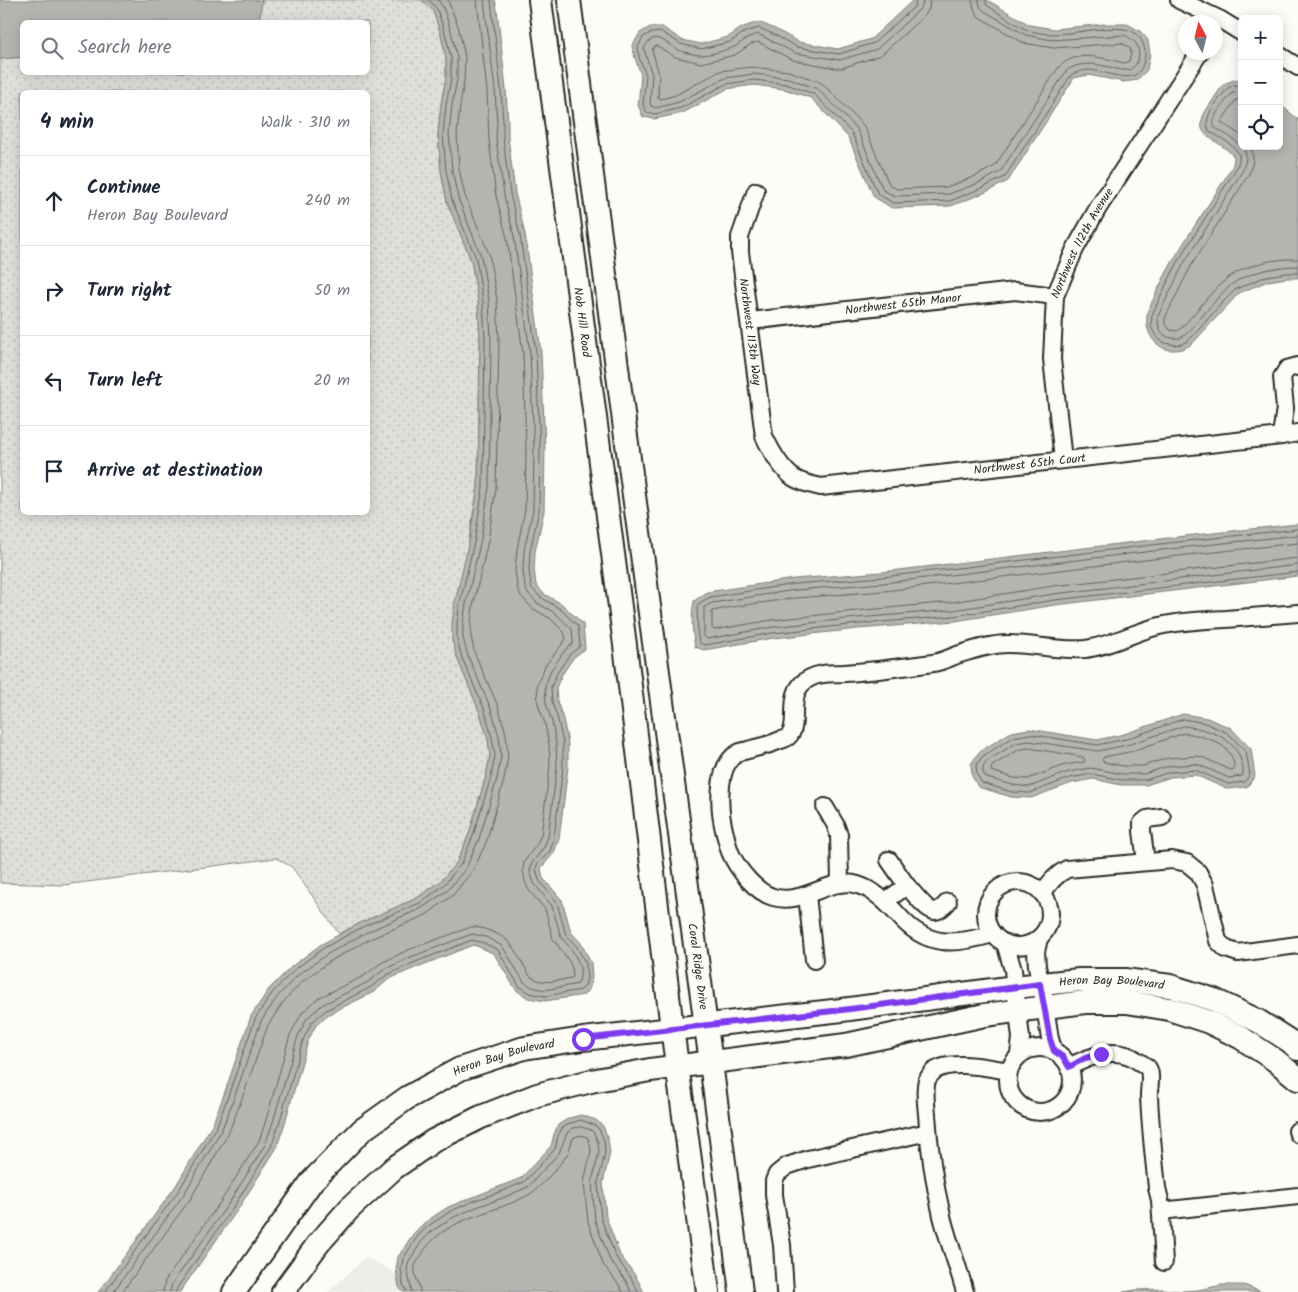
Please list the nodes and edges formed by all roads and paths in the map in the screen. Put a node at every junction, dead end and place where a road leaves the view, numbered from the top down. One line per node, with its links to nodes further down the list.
1 (540, 0): 38 (main road, Nob Hill Road)
2 (569, 0): 37 (main road, Coral Ridge Drive)
3 (1179, 0): 4 (street)
4 (1203, 15)
5 (1223, 26): 6 (street)
6 (1238, 31)
7 (1283, 58): 9 (street)
8 (1195, 60): 11 (street, Northwest 112th Avenue)
9 (1298, 67)
10 (756, 191): 12 (street, Northwest 113th Way)
11 (1055, 296): 12 (street, Northwest 65th Manor); 16 (street, Northwest 112th Avenue)
12 (750, 321): 17 (street, Northwest 113th Way)
13 (1298, 366): 15 (street)
14 (1298, 433): 15 (street, Northwest 65th Court)
15 (1282, 436): 16 (street, Northwest 65th Court)
16 (1062, 460): 17 (street, Northwest 65th Court)
17 (784, 467)
18 (1298, 613): 26 (street)
19 (825, 807): 23 (street)
20 (1162, 817): 22 (street)
21 (889, 860): 24 (street)
22 (1146, 862): 25 (street); 31 (street)
23 (840, 884): 26 (street); 27 (street)
24 (907, 886): 27 (street); 28 (street)
25 (1042, 893): 29 (street); 30 (street)
26 (807, 895): 32 (street)
27 (885, 901): 29 (street)
28 (948, 902)
29 (999, 938): 30 (street); 34 (street)
30 (1039, 938): 33 (street)
31 (1298, 945)
32 (814, 960)
33 (1040, 984): 34 (main road, Heron Bay Boulevard); 35 (street); 39 (main road, Heron Bay Boulevard)
34 (1015, 987): 36 (street); 37 (main road, Heron Bay Boulevard)
35 (1045, 1006): 36 (main road, Heron Bay Boulevard); 40 (street); 46 (main road, Heron Bay Boulevard)
36 (1018, 1010): 41 (street); 42 (main road, Heron Bay Boulevard)
37 (706, 1025): 38 (main road, Heron Bay Boulevard); 42 (main road, Coral Ridge Drive)
38 (672, 1028): 43 (main road); 52 (main road, Heron Bay Boulevard)
39 (1298, 1049)
40 (1054, 1051): 41 (street); 44 (street)
41 (1019, 1055): 45 (street)
42 (711, 1062): 43 (main road, Heron Bay Boulevard); 55 (main road, Coral Ridge Drive)
43 (677, 1067): 53 (main road, Heron Bay Boulevard); 54 (main road)
44 (1069, 1067): 45 (street); 49 (street)
45 (1009, 1071): 47 (street)
46 (1298, 1079)
47 (928, 1132): 51 (street); 56 (street)
48 (1298, 1196): 49 (street)
49 (1161, 1211): 50 (street)
50 (1164, 1262)
51 (960, 1291)
52 (234, 1292)
53 (282, 1292)
54 (708, 1292)
55 (741, 1292)
56 (785, 1292)

